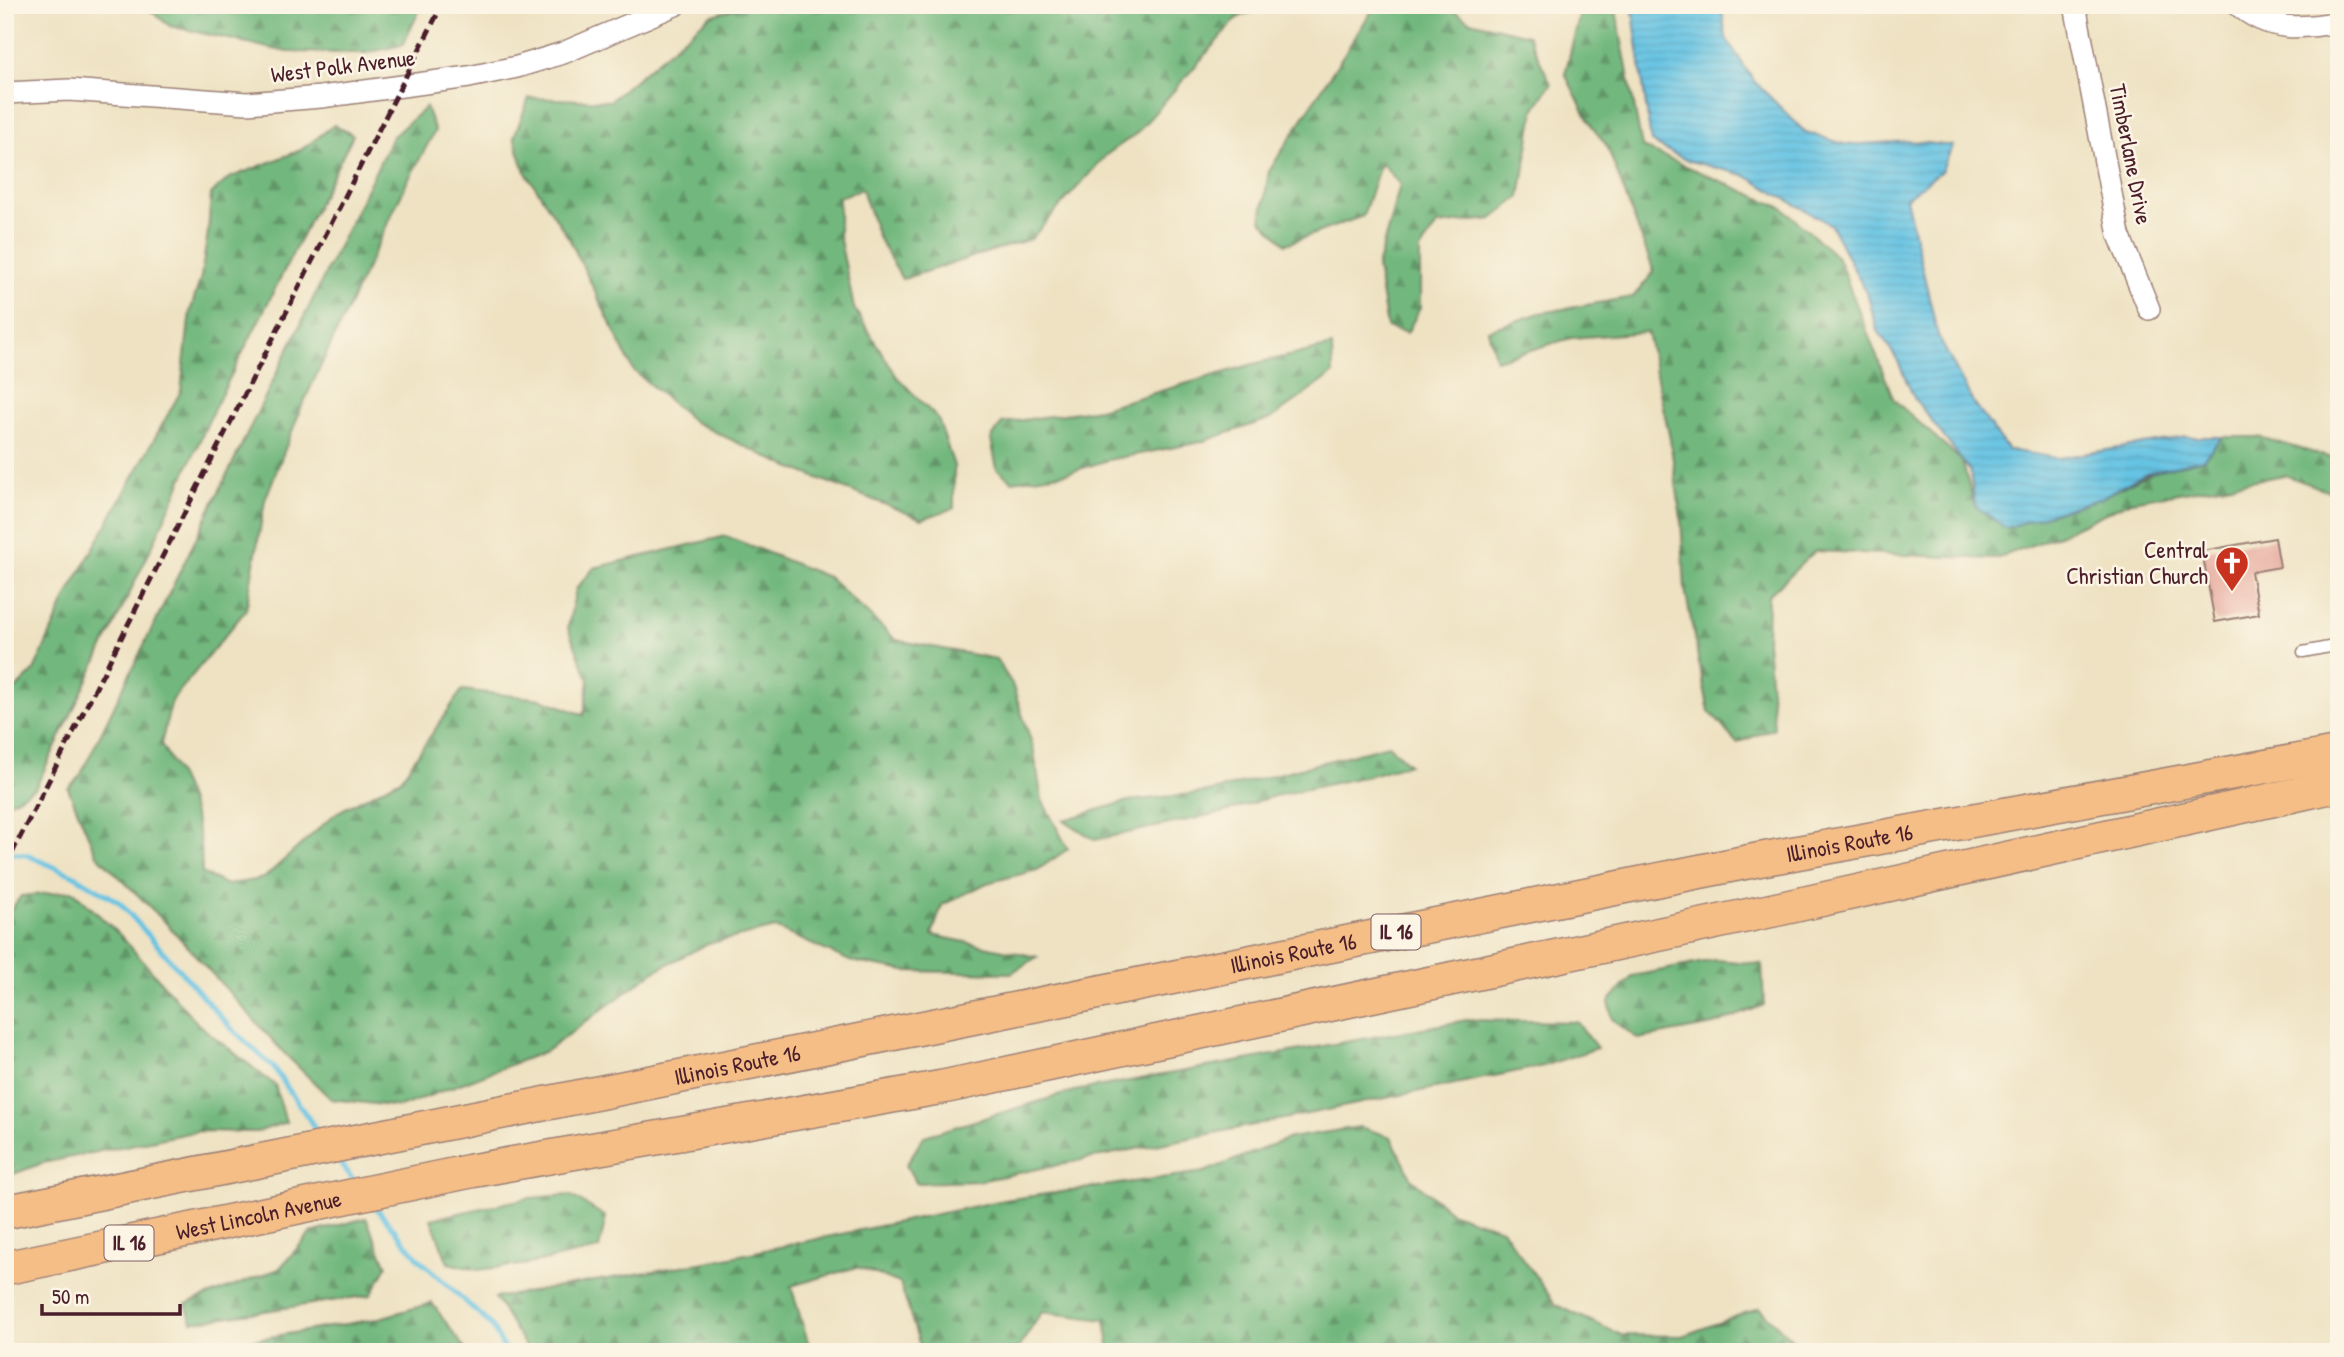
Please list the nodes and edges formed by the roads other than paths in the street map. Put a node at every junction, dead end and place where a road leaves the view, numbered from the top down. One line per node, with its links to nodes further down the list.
1 (675, 5): 5 (street, West Polk Avenue)
2 (2075, 5): 6 (street, Timberlane Drive)
3 (2238, 5): 4 (street)
4 (2339, 22)
5 (5, 93)
6 (2149, 309)
7 (2339, 645): 8 (lane)
8 (2303, 652)
9 (2339, 753): 12 (main road, Illinois Route 16 / IL 16)
10 (2339, 785): 11 (main road, Illinois Route 16 / IL 16)
11 (471, 1171): 13 (main road, West Lincoln Avenue / IL 16)
12 (5, 1212)
13 (5, 1268)

